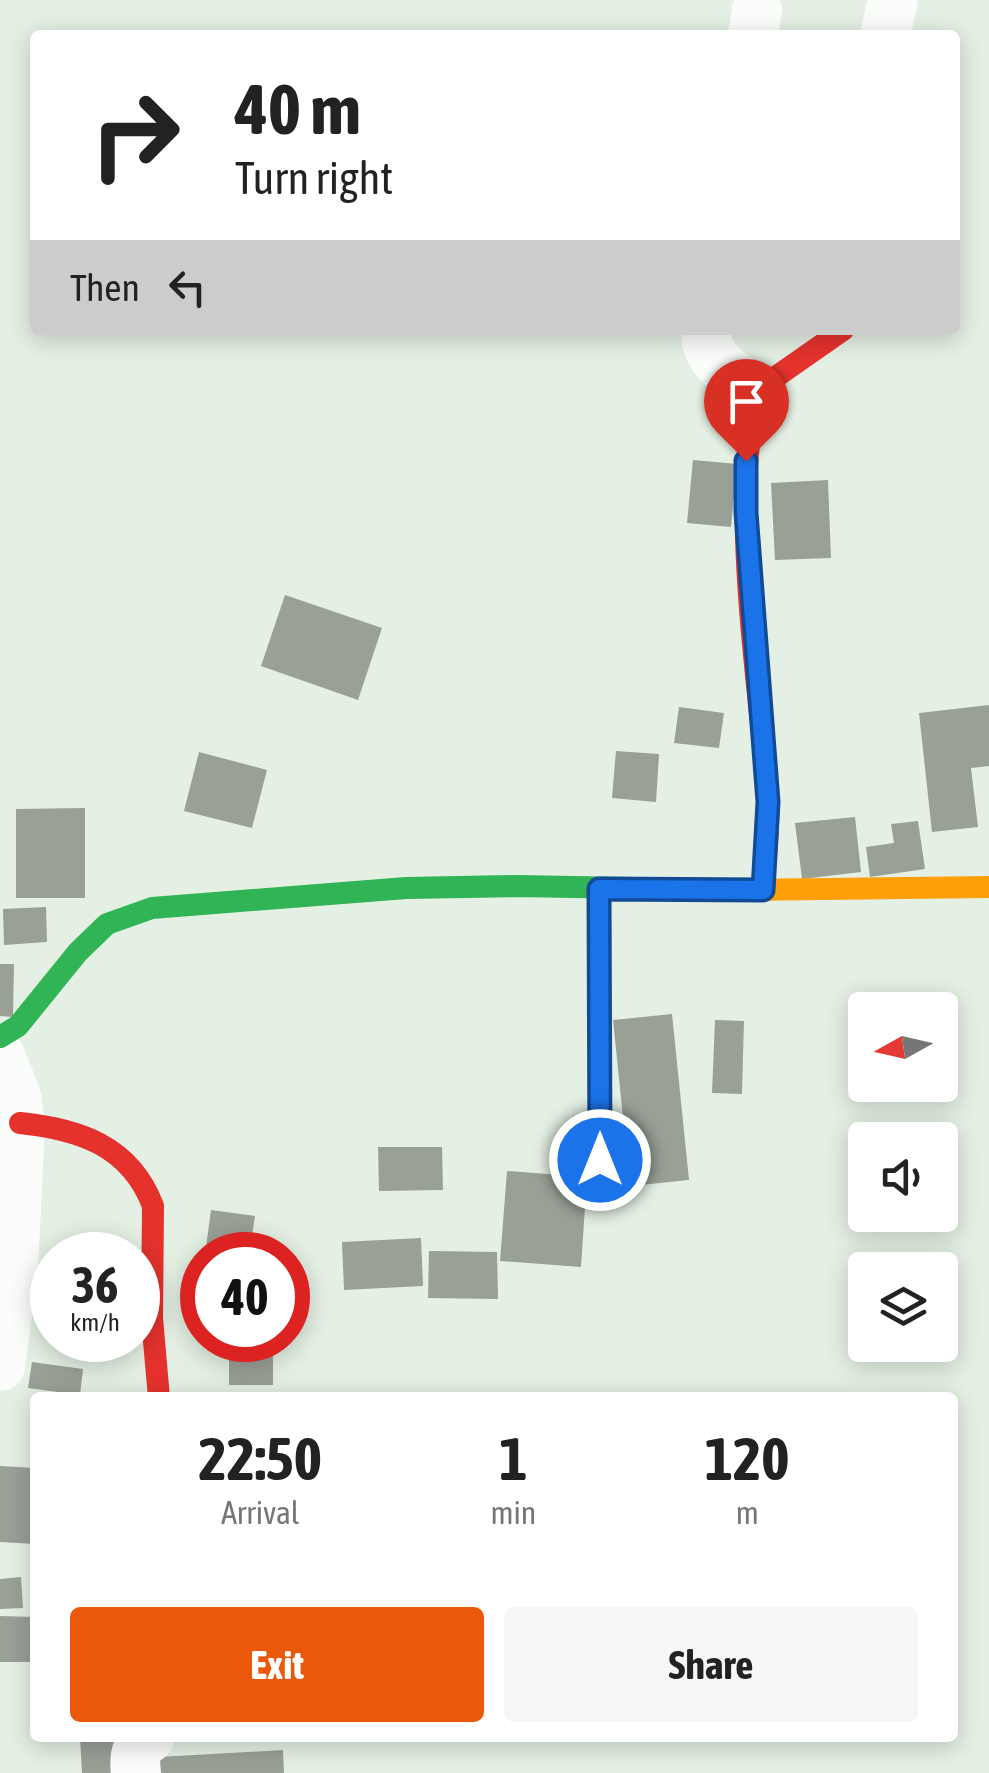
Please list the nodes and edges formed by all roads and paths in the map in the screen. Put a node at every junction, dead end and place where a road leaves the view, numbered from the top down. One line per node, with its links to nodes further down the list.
1 (893, 0): 2 (street)
2 (886, 30)
3 (706, 335): 5 (street)
4 (836, 335): 5 (street)
5 (760, 393): 8 (street)
6 (989, 886): 8 (street)
7 (599, 889): 8 (street); 9 (street); 12 (street)
8 (763, 890)
9 (0, 1037)
10 (0, 1056): 11 (street)
11 (20, 1123): 13 (street); 14 (street)
12 (600, 1160)
13 (0, 1366)
14 (158, 1392)
15 (146, 1742): 16 (street)
16 (136, 1773)

